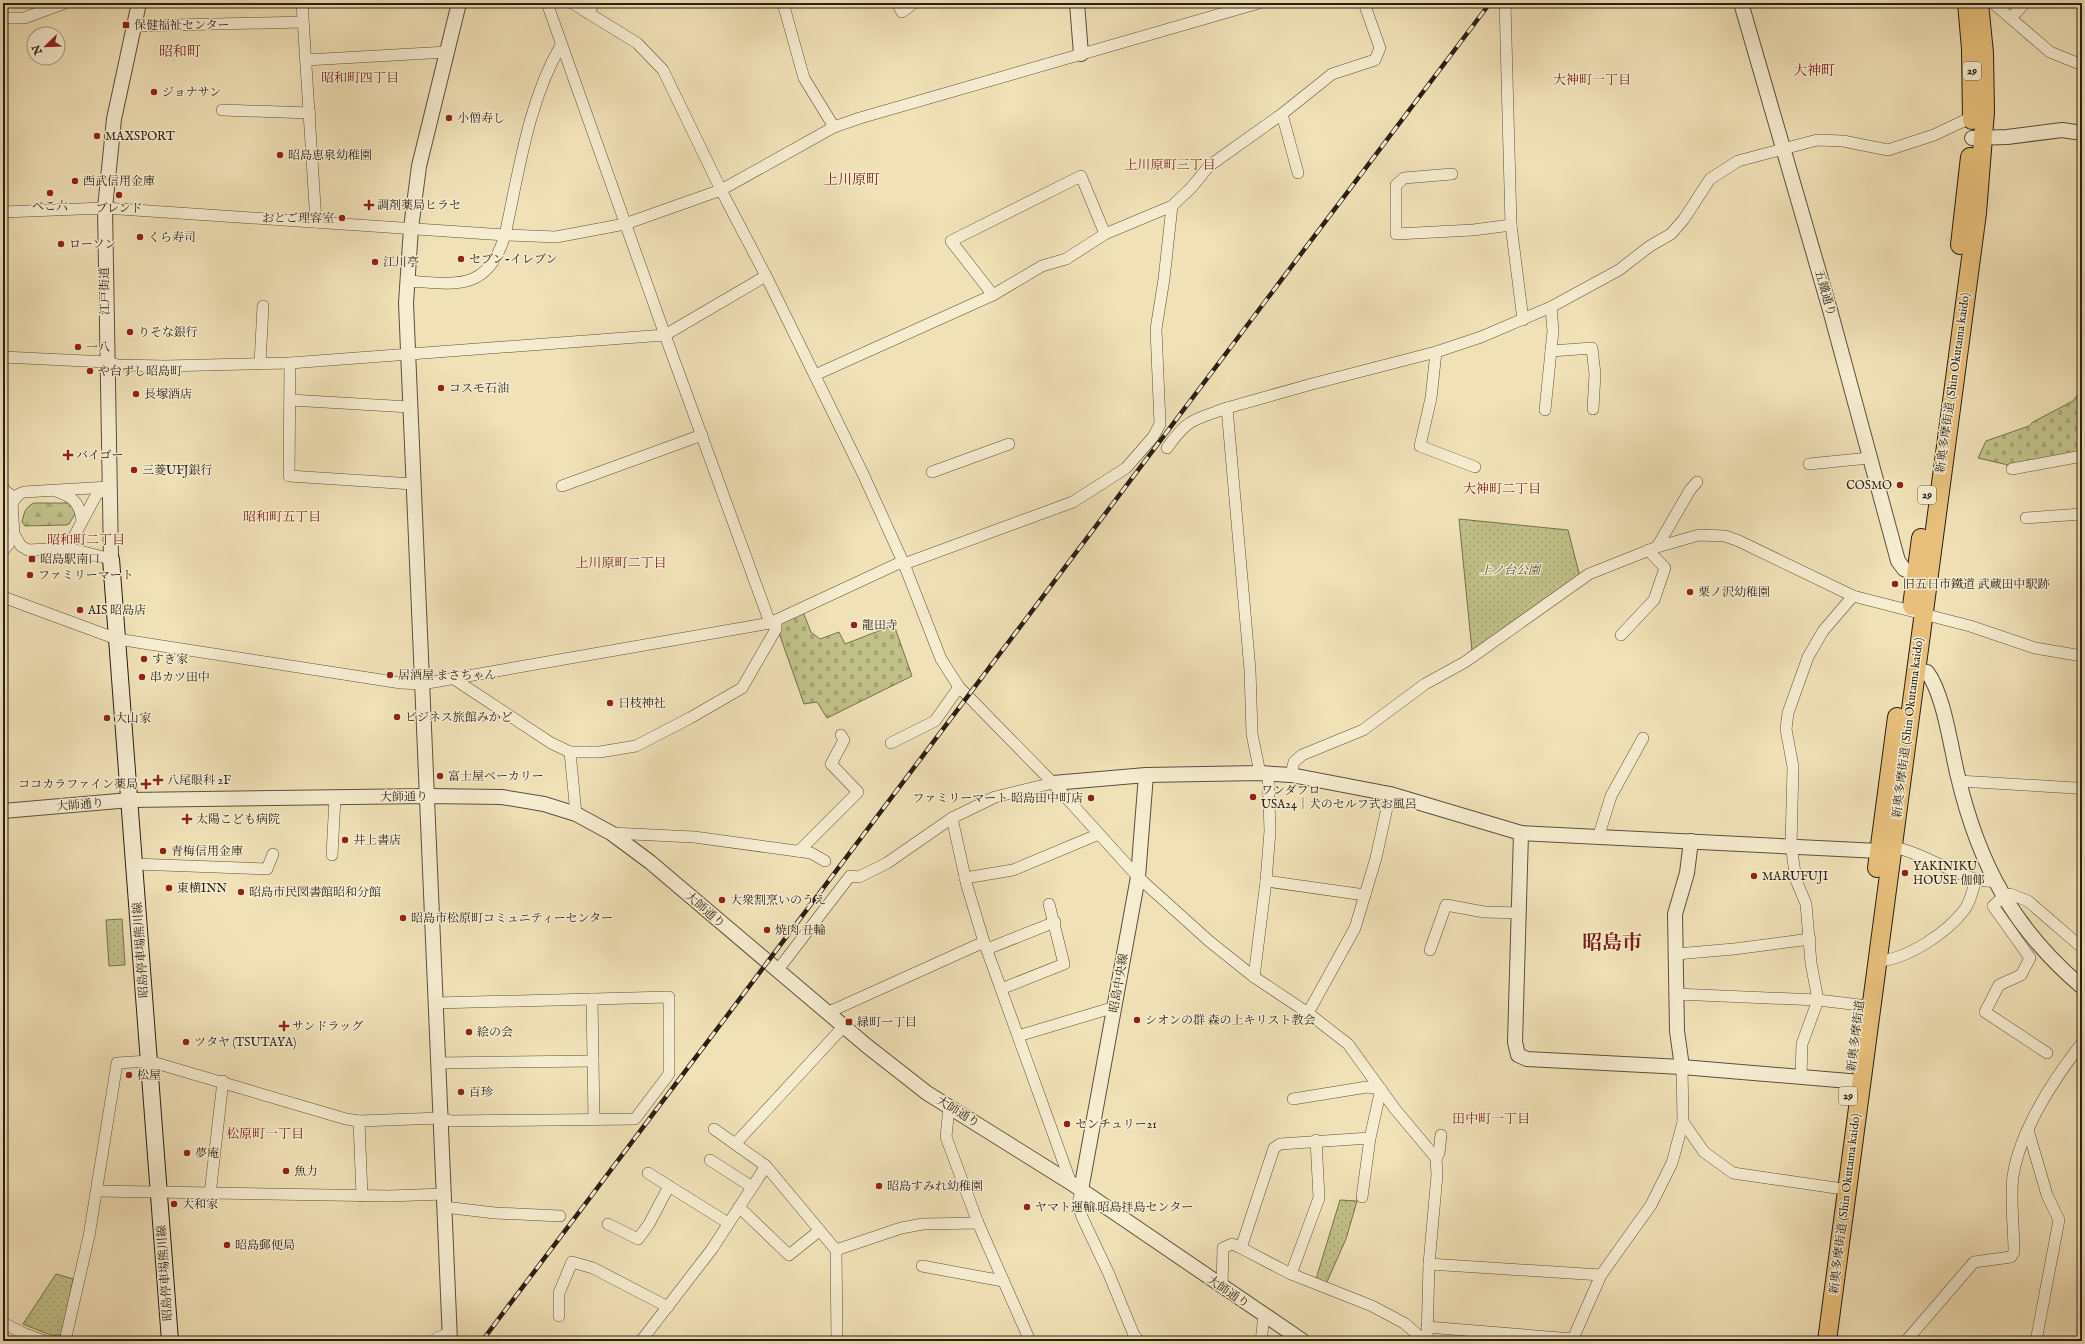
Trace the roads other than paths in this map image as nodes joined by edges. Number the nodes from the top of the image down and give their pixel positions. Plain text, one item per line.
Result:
1 (65, 3) edge
2 (139, 3) edge
3 (302, 3) edge
4 (459, 3) edge
5 (547, 3) edge
6 (572, 3) edge
7 (594, 3) edge
8 (783, 3) edge
9 (897, 3) edge
10 (914, 3) edge
11 (1077, 3) edge
12 (1259, 3) edge
13 (1364, 3) edge
14 (1505, 3) edge
15 (1741, 3) edge
16 (1967, 3) edge
17 (1979, 3) edge
18 (1993, 3) edge
19 (2025, 3) edge
20 (588, 13) junction
21 (3, 18) edge
22 (2011, 18) junction
23 (303, 22) junction
24 (133, 26) junction
25 (561, 45) junction
26 (447, 52) junction
27 (1081, 54) junction
28 (306, 60) junction
29 (2082, 65) edge
30 (222, 110) dead end
31 (310, 113) junction
32 (1282, 114) junction
33 (1972, 117) junction
34 (834, 127) junction
35 (2082, 133) edge
36 (1978, 138) junction
37 (1782, 148) junction
38 (1298, 173) dead end
39 (1452, 174) dead end
40 (720, 190) junction
41 (1172, 206) junction
42 (105, 208) junction
43 (3, 212) edge
44 (316, 222) junction
45 (625, 224) junction
46 (1511, 225) junction
47 (411, 228) junction
48 (1105, 234) junction
49 (505, 235) junction
50 (766, 276) junction
51 (407, 281) junction
52 (993, 296) junction
53 (262, 306) dead end
54 (1551, 307) junction
55 (1523, 320) junction
56 (665, 335) junction
57 (1551, 351) junction
58 (1436, 352) junction
59 (408, 355) junction
60 (3, 357) edge
61 (107, 362) junction
62 (260, 363) junction
63 (290, 363) junction
64 (815, 375) junction
65 (290, 400) junction
66 (410, 407) junction
67 (1227, 408) junction
68 (1593, 409) dead end
69 (1545, 410) dead end
70 (702, 435) junction
71 (1009, 444) dead end
72 (1167, 448) dead end
73 (2082, 456) edge
74 (1869, 458) junction
75 (1808, 464) dead end
76 (1475, 467) dead end
77 (936, 469) dead end
78 (2012, 469) dead end
79 (1697, 482) dead end
80 (413, 484) junction
81 (562, 486) dead end
82 (3, 487) edge
83 (109, 487) junction
84 (54, 490) junction
85 (15, 498) junction
86 (2082, 514) edge
87 (2026, 518) dead end
88 (82, 520) junction
89 (14, 534) junction
90 (68, 548) junction
91 (1652, 549) junction
92 (3, 551) edge
93 (111, 559) junction
94 (904, 564) junction
95 (1916, 574) junction
96 (1853, 596) junction
97 (3, 597) edge
98 (1917, 613) junction
99 (773, 621) junction
100 (1621, 635) dead end
101 (117, 639) junction
102 (2082, 656) edge
103 (1915, 669) junction
104 (454, 679) junction
105 (422, 684) junction
106 (959, 687) junction
107 (841, 735) dead end
108 (1643, 738) dead end
109 (891, 743) dead end
110 (570, 752) junction
111 (1264, 774) junction
112 (1146, 775) junction
113 (1291, 775) junction
114 (1959, 781) junction
115 (1053, 783) junction
116 (2082, 790) edge
117 (1390, 794) junction
118 (428, 796) junction
119 (335, 798) junction
120 (130, 800) junction
121 (3, 811) edge
122 (576, 814) junction
123 (952, 818) junction
124 (610, 833) junction
125 (1521, 833) junction
126 (1099, 834) junction
127 (1598, 838) junction
128 (1691, 841) junction
129 (1791, 845) junction
130 (1886, 849) junction
131 (799, 851) junction
132 (273, 854) dead end
133 (332, 855) dead end
134 (825, 861) dead end
135 (134, 864) junction
136 (1138, 877) junction
137 (965, 878) junction
138 (1976, 880) junction
139 (1266, 881) junction
140 (1994, 881) junction
141 (1365, 895) junction
142 (2003, 897) junction
143 (1049, 904) dead end
144 (1519, 913) junction
145 (1055, 922) junction
146 (1810, 939) junction
147 (2082, 944) edge
148 (985, 945) junction
149 (1430, 950) dead end
150 (1676, 954) junction
151 (1877, 961) junction
152 (777, 971) junction
153 (1254, 977) junction
154 (2082, 987) edge
155 (1001, 989) junction
156 (1676, 994) junction
157 (592, 999) junction
158 (1818, 1000) junction
159 (436, 1003) junction
160 (1860, 1005) junction
161 (1115, 1007) junction
162 (828, 1012) junction
163 (1308, 1013) junction
164 (844, 1026) junction
165 (1018, 1036) junction
166 (2082, 1043) edge
167 (2047, 1053) dead end
168 (149, 1060) junction
169 (593, 1061) junction
170 (438, 1063) junction
171 (1682, 1067) junction
172 (1801, 1076) junction
173 (223, 1081) junction
174 (1856, 1081) junction
175 (1380, 1089) junction
176 (1293, 1098) dead end
177 (949, 1107) junction
178 (441, 1118) junction
179 (594, 1119) junction
180 (359, 1121) junction
181 (1683, 1122) junction
182 (714, 1129) dead end
183 (2028, 1130) junction
184 (1441, 1135) dead end
185 (1370, 1138) junction
186 (1316, 1140) junction
187 (735, 1144) junction
188 (1436, 1158) junction
189 (710, 1160) dead end
190 (766, 1166) junction
191 (648, 1173) dead end
192 (669, 1186) junction
193 (1076, 1186) junction
194 (752, 1187) junction
195 (1836, 1188) junction
196 (97, 1191) junction
197 (159, 1193) junction
198 (210, 1194) junction
199 (362, 1196) junction
200 (1362, 1197) dead end
201 (444, 1200) junction
202 (739, 1207) junction
203 (560, 1216) dead end
204 (978, 1223) junction
205 (608, 1224) dead end
206 (728, 1224) junction
207 (819, 1231) junction
208 (1241, 1248) junction
209 (836, 1250) junction
210 (1429, 1264) junction
211 (922, 1266) dead end
212 (1291, 1274) junction
213 (1601, 1275) junction
214 (1003, 1281) junction
215 (1222, 1288) junction
216 (668, 1308) junction
217 (559, 1316) dead end
218 (1264, 1316) junction
219 (3, 1323) edge
220 (1427, 1327) junction
221 (450, 1337) edge
222 (1573, 1340) edge
223 (44, 1341) edge
224 (64, 1341) edge
225 (170, 1341) edge
226 (437, 1341) edge
227 (641, 1341) edge
228 (837, 1341) edge
229 (1030, 1341) edge
230 (1139, 1341) edge
231 (1261, 1341) edge
232 (1303, 1341) edge
233 (1426, 1341) edge
234 (1815, 1341) edge
235 (1827, 1341) edge
236 (1906, 1341) edge
237 (2036, 1341) edge

1 - 21 street
2 - 24 street, 江戸街道
3 - 23 street
4 - 26 street
5 - 25 street
6 - 20 street
7 - 20 street
8 - 34 street
9 - 10 street
11 - 27 street
12 - 27 street
13 - 32 street
14 - 46 street
15 - 37 street, 五鐵通り
16 - 33 main road, 29
17 - 36 main road, 29
18 - 22 street
19 - 22 street
20 - 40 street
22 - 29 street
23 - 24 street
23 - 28 street
24 - 42 street, 江戸街道
25 - 45 street
25 - 49 street
26 - 28 street
26 - 47 street
27 - 34 street
28 - 31 street
30 - 31 street
31 - 44 street
32 - 38 street
32 - 41 street
33 - 36 main road, 29
33 - 37 street
34 - 40 street
35 - 36 street
36 - 95 main road, 新奥多摩街道 (Shin Okutama kaido) / 29
36 - 98 main road, 新奥多摩街道 (Shin Okutama kaido) / 29
37 - 54 street
37 - 74 street, 五鐵通り
39 - 46 street
40 - 45 street
40 - 50 street
41 - 48 street
41 - 94 street
42 - 43 street
42 - 44 street
42 - 61 street, 江戸街道
44 - 47 street
45 - 49 street
45 - 56 street
46 - 55 street
47 - 49 street
47 - 51 street
48 - 52 street
48 - 52 street
49 - 51 street
50 - 56 street
50 - 64 street
51 - 59 street
52 - 64 street
53 - 62 street
54 - 55 street
54 - 57 street
55 - 58 street
56 - 59 street
56 - 70 street
57 - 68 street
57 - 69 street
58 - 67 street
58 - 76 street
59 - 63 street
59 - 66 street
60 - 61 street
61 - 62 street
61 - 83 street, 江戸街道
62 - 63 street
63 - 65 street
64 - 94 street
65 - 66 street
65 - 80 street
66 - 80 street
67 - 72 street
67 - 111 street
70 - 81 street
70 - 99 street
71 - 77 street
73 - 78 street
74 - 75 street
74 - 95 street, 五鐵通り
79 - 91 street
80 - 105 street
82 - 85 street
83 - 84 street
83 - 88 street
83 - 93 street, 江戸街道
84 - 85 street
84 - 88 street
85 - 89 street
86 - 87 street
88 - 90 street
89 - 90 street
89 - 92 street
90 - 93 street
91 - 96 street
91 - 100 street
91 - 113 street
93 - 101 main road, 昭島停車場熊川線
94 - 99 street
94 - 106 street
95 - 98 main road, 新奥多摩街道 (Shin Okutama kaido) / 29
96 - 98 street
96 - 129 street
97 - 101 street
98 - 102 street
98 - 103 main road, 新奥多摩街道 (Shin Okutama kaido) / 29
98 - 130 main road, 新奥多摩街道 (Shin Okutama kaido) / 29
99 - 104 street
99 - 110 street
101 - 105 street
101 - 120 main road, 昭島停車場熊川線
103 - 114 street
103 - 130 main road, 新奥多摩街道 (Shin Okutama kaido) / 29
104 - 105 street
104 - 110 street
105 - 118 street
106 - 109 street
106 - 115 street
107 - 131 street
108 - 127 street
110 - 122 street
111 - 112 street
111 - 113 street
111 - 139 street
112 - 115 street
112 - 136 street, 昭島中央線
113 - 117 street
114 - 116 street
114 - 140 street
115 - 123 street
115 - 126 street
117 - 125 street
117 - 141 street
118 - 119 street, 大師通り
118 - 122 street, 大師通り
118 - 159 street
119 - 120 street, 大師通り
119 - 133 street
120 - 121 street, 大師通り
120 - 135 main road, 昭島停車場熊川線
122 - 124 street, 大師通り
123 - 137 street
123 - 152 street
124 - 131 street
124 - 152 street, 大師通り
125 - 127 street
125 - 144 street
126 - 136 street
126 - 137 street
127 - 128 street
128 - 129 street
128 - 150 street
129 - 130 street
129 - 146 street
130 - 138 street
130 - 151 main road, 新奥多摩街道 (Shin Okutama kaido) / 29
130 - 160 main road, 新奥多摩街道 / 29
131 - 134 street
132 - 135 street
135 - 168 main road, 昭島停車場熊川線
136 - 153 street
136 - 161 street, 昭島中央線
137 - 148 street
138 - 140 street
138 - 151 street
139 - 141 street
139 - 153 street
140 - 142 street
141 - 163 street
142 - 147 street
142 - 154 street
142 - 167 street
143 - 145 street
144 - 149 street
144 - 171 street
145 - 148 street
145 - 155 street
146 - 150 street
146 - 158 street
148 - 155 street
148 - 162 street
150 - 156 street
151 - 174 main road, 新奥多摩街道 (Shin Okutama kaido) / 29
152 - 162 street, 大師通り
153 - 163 street
155 - 165 street
156 - 158 street
156 - 171 street
157 - 159 street
157 - 169 street
157 - 179 street
158 - 160 street
158 - 172 street
159 - 170 street
160 - 174 main road, 新奥多摩街道 / 29
161 - 165 street
161 - 193 street, 昭島中央線
162 - 164 street, 大師通り
163 - 175 street
164 - 177 street, 大師通り
164 - 187 street
165 - 193 street
166 - 183 street
168 - 173 street
168 - 196 street
168 - 197 main road, 昭島停車場熊川線
169 - 170 street
169 - 179 street
170 - 178 street
171 - 172 street
171 - 181 street
172 - 174 street
173 - 180 street
173 - 198 street
174 - 195 main road, 新奥多摩街道 / 29
174 - 235 main road, 新奥多摩街道 (Shin Okutama kaido) / 29
175 - 176 street
175 - 185 street
175 - 188 street
177 - 193 street, 大師通り
177 - 204 street
178 - 179 street
178 - 180 street
178 - 201 street
180 - 199 street
181 - 195 street
181 - 213 street
182 - 187 street
183 - 236 street
183 - 237 street
184 - 188 street
185 - 186 street
185 - 200 street
186 - 208 street
186 - 212 street
187 - 190 street
188 - 210 street
189 - 194 street
190 - 194 street
190 - 207 street
191 - 192 street
192 - 205 street
192 - 206 street
193 - 215 street, 大師通り
193 - 230 street
194 - 202 street
195 - 234 main road, 新奥多摩街道 / 29
196 - 197 street
196 - 224 street
197 - 198 street
197 - 225 main road, 昭島停車場熊川線
198 - 199 street
199 - 201 street
201 - 203 street
201 - 221 street
202 - 206 street
202 - 207 street
204 - 209 street
204 - 214 street
206 - 216 street
207 - 209 street
208 - 212 street
208 - 215 street
209 - 228 street
210 - 213 street
210 - 220 street
211 - 214 street
212 - 233 street
213 - 222 street
214 - 229 street
215 - 218 street, 大師通り
216 - 217 street
216 - 227 street
218 - 231 street
218 - 232 street, 大師通り
219 - 223 street
220 - 222 street
220 - 233 street
221 - 226 street

